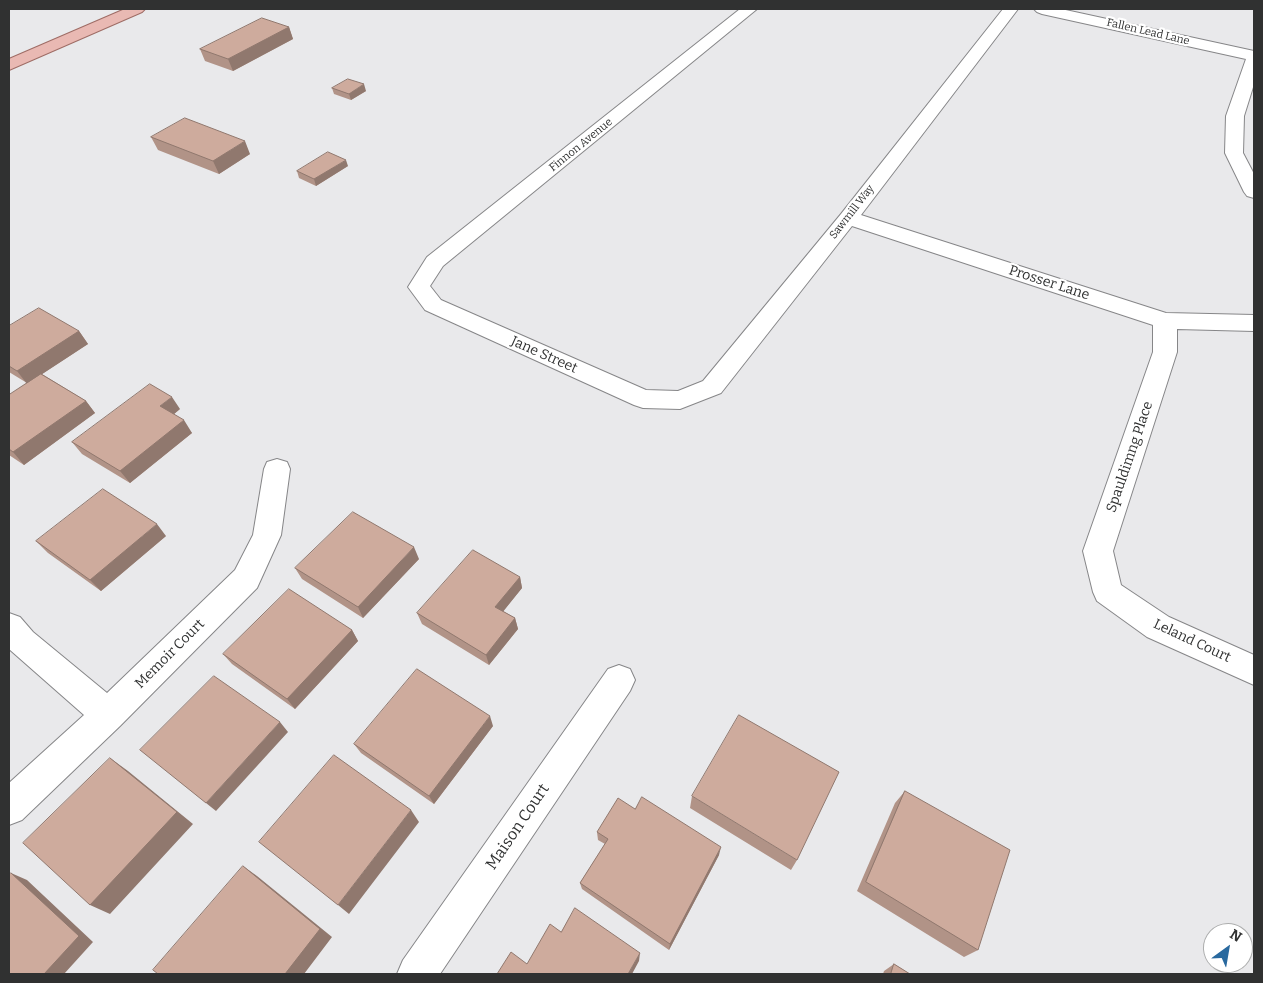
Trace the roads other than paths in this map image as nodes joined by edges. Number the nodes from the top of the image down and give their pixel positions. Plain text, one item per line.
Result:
1 (137, 9) edge
2 (749, 9) edge
3 (1011, 9) edge
4 (1042, 9) edge
5 (1254, 58) edge
6 (9, 65) edge
7 (1254, 192) edge
8 (848, 218) junction
9 (419, 287) joint
10 (1165, 321) junction
11 (1254, 323) edge
12 (680, 400) joint
13 (277, 469) dead end
14 (1108, 592) joint
15 (9, 627) edge
16 (1254, 670) edge
17 (619, 680) dead end
18 (108, 715) junction
19 (9, 807) edge
20 (417, 974) edge

1 - 6 main road
2 - 9 street, Finnon Avenue
3 - 8 street, Sawmill Way
4 - 5 street, Fallen Lead Lane
5 - 7 street
8 - 10 street, Prosser Lane
8 - 12 street, Sawmill Way
9 - 12 street, Jane Street
10 - 11 street, Prosser Lane
10 - 14 street, Spauldimng Place
13 - 18 street, Memoir Court
14 - 16 street, Leland Court
15 - 18 street
17 - 20 street, Maison Court
18 - 19 street, Memoir Court

